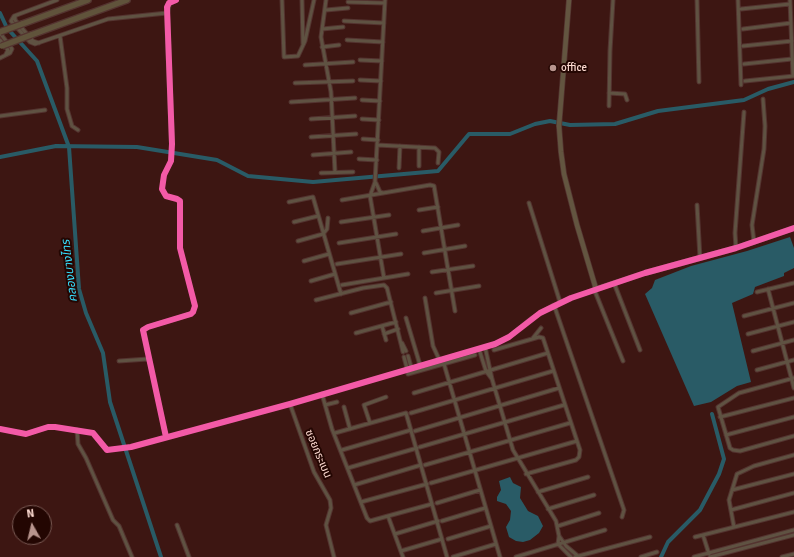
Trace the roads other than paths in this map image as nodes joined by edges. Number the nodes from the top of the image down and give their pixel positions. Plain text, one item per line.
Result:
1 (57, 0) edge
2 (88, 0) edge
3 (127, 0) edge
4 (176, 0) edge
5 (282, 0) edge
6 (302, 0) edge
7 (314, 0) edge
8 (326, 0) edge
9 (570, 0) edge
10 (613, 0) edge
11 (697, 0) edge
12 (738, 0) edge
13 (348, 2) dead end
14 (385, 2) edge
15 (790, 2) edge
16 (348, 8) dead end
17 (741, 9) dead end
18 (326, 10) junction
19 (167, 14) junction
20 (792, 15) edge
21 (344, 21) dead end
22 (384, 22) junction
23 (791, 23) junction
24 (343, 27) dead end
25 (322, 29) junction
26 (743, 29) dead end
27 (0, 32) edge
28 (793, 33) edge
29 (60, 36) junction
30 (348, 40) dead end
31 (792, 41) junction
32 (383, 42) junction
33 (1, 44) edge
34 (339, 45) dead end
35 (743, 46) dead end
36 (303, 47) junction
37 (322, 47) junction
38 (793, 52) edge
39 (5, 56) junction
40 (0, 58) edge
41 (792, 59) junction
42 (360, 60) dead end
43 (353, 62) dead end
44 (382, 62) junction
45 (305, 64) dead end
46 (327, 64) junction
47 (744, 64) dead end
48 (793, 76) edge
49 (360, 80) dead end
50 (353, 81) dead end
51 (381, 81) junction
52 (745, 81) dead end
53 (330, 82) junction
54 (699, 82) dead end
55 (295, 83) dead end
56 (741, 85) dead end
57 (609, 93) junction
58 (355, 98) dead end
59 (763, 99) dead end
60 (332, 100) junction
61 (362, 100) dead end
62 (627, 100) dead end
63 (380, 101) junction
64 (291, 102) dead end
65 (609, 106) dead end
66 (45, 110) dead end
67 (744, 112) dead end
68 (0, 116) edge
69 (355, 116) dead end
70 (333, 118) junction
71 (311, 119) dead end
72 (362, 120) dead end
73 (379, 120) junction
74 (78, 130) dead end
75 (356, 134) dead end
76 (334, 136) junction
77 (311, 137) dead end
78 (363, 139) dead end
79 (378, 140) junction
80 (172, 144) joint
81 (377, 145) junction
82 (400, 146) junction
83 (419, 147) junction
84 (350, 152) dead end
85 (335, 154) junction
86 (313, 155) dead end
87 (359, 159) dead end
88 (376, 160) junction
89 (438, 163) dead end
90 (418, 166) dead end
91 (399, 168) dead end
92 (335, 172) junction
93 (353, 172) dead end
94 (321, 173) dead end
95 (375, 182) junction
96 (384, 193) junction
97 (370, 196) junction
98 (342, 200) dead end
99 (289, 202) dead end
100 (529, 203) dead end
101 (697, 205) dead end
102 (438, 206) junction
103 (419, 210) dead end
104 (389, 215) dead end
105 (318, 216) junction
106 (373, 217) junction
107 (328, 218) dead end
108 (294, 222) dead end
109 (341, 222) dead end
110 (458, 225) dead end
111 (442, 228) junction
112 (794, 228) edge
113 (422, 231) dead end
114 (323, 234) junction
115 (396, 234) dead end
116 (376, 237) junction
117 (298, 241) dead end
118 (754, 242) junction
119 (339, 243) dead end
120 (464, 246) dead end
121 (736, 248) junction
122 (446, 249) junction
123 (424, 253) dead end
124 (329, 254) junction
125 (401, 254) dead end
126 (380, 258) junction
127 (700, 258) junction
128 (304, 261) dead end
129 (337, 264) dead end
130 (473, 266) dead end
131 (449, 270) junction
132 (432, 272) dead end
133 (335, 274) junction
134 (408, 274) dead end
135 (384, 278) junction
136 (311, 281) dead end
137 (794, 282) edge
138 (614, 283) junction
139 (342, 285) dead end
140 (479, 286) dead end
141 (595, 289) junction
142 (768, 289) junction
143 (452, 290) junction
144 (757, 292) dead end
145 (436, 293) dead end
146 (341, 294) junction
147 (425, 298) dead end
148 (316, 300) dead end
149 (391, 302) junction
150 (560, 302) junction
151 (794, 302) edge
152 (554, 305) junction
153 (773, 308) junction
154 (455, 311) dead end
155 (351, 313) dead end
156 (744, 316) dead end
157 (406, 318) dead end
158 (396, 322) junction
159 (794, 322) edge
160 (382, 326) junction
161 (778, 326) junction
162 (541, 328) dead end
163 (398, 329) junction
164 (356, 333) dead end
165 (384, 334) junction
166 (748, 334) dead end
167 (533, 338) junction
168 (386, 340) dead end
169 (794, 340) edge
170 (782, 344) junction
171 (485, 347) junction
172 (479, 349) junction
173 (494, 350) dead end
174 (640, 350) dead end
175 (405, 351) dead end
176 (753, 352) dead end
177 (548, 353) junction
178 (475, 355) dead end
179 (406, 357) dead end
180 (148, 358) junction
181 (439, 359) junction
182 (794, 360) edge
183 (119, 361) dead end
184 (623, 361) dead end
185 (787, 362) junction
186 (444, 364) junction
187 (420, 365) junction
188 (409, 368) junction
189 (491, 370) junction
190 (757, 370) dead end
191 (553, 371) junction
192 (486, 372) junction
193 (408, 374) dead end
194 (793, 379) edge
195 (492, 380) junction
196 (449, 382) junction
197 (494, 388) junction
198 (559, 388) junction
199 (794, 388) edge
200 (414, 393) dead end
201 (322, 394) junction
202 (386, 397) dead end
203 (794, 398) edge
204 (454, 400) junction
205 (337, 402) dead end
206 (290, 404) junction
207 (325, 405) junction
208 (564, 405) junction
209 (500, 406) junction
210 (344, 407) dead end
211 (411, 413) dead end
212 (720, 417) junction
213 (794, 417) edge
214 (460, 418) junction
215 (505, 422) junction
216 (370, 423) junction
217 (570, 423) junction
218 (0, 429) edge
219 (350, 429) junction
220 (77, 430) junction
221 (413, 431) junction
222 (335, 433) junction
223 (464, 434) junction
224 (726, 435) junction
225 (794, 436) edge
226 (166, 438) junction
227 (510, 440) junction
228 (577, 441) junction
229 (418, 448) junction
230 (342, 450) junction
231 (469, 452) junction
232 (794, 455) edge
233 (517, 458) junction
234 (423, 465) junction
235 (348, 468) junction
236 (475, 471) junction
237 (526, 474) junction
238 (794, 474) edge
239 (588, 477) dead end
240 (431, 483) dead end
241 (427, 484) junction
242 (354, 485) junction
243 (480, 490) junction
244 (732, 490) junction
245 (538, 492) junction
246 (794, 493) edge
247 (594, 495) dead end
248 (361, 502) junction
249 (437, 503) dead end
250 (432, 504) junction
251 (485, 508) junction
252 (548, 509) junction
253 (732, 510) junction
254 (794, 512) edge
255 (599, 513) dead end
256 (388, 516) junction
257 (622, 517) dead end
258 (442, 521) dead end
259 (438, 522) junction
260 (177, 525) dead end
261 (490, 526) junction
262 (558, 526) junction
263 (734, 527) junction
264 (605, 530) dead end
265 (794, 530) edge
266 (395, 534) junction
267 (703, 535) junction
268 (794, 535) edge
269 (559, 536) junction
270 (650, 536) dead end
271 (695, 537) dead end
272 (767, 537) junction
273 (442, 539) junction
274 (448, 539) dead end
275 (768, 542) junction
276 (564, 543) junction
277 (496, 544) junction
278 (558, 544) junction
279 (401, 551) junction
280 (657, 552) dead end
281 (794, 554) edge
282 (709, 556) edge
283 (132, 557) edge
284 (189, 557) edge
285 (334, 557) edge
286 (403, 557) edge
287 (447, 557) edge
288 (453, 557) edge
289 (500, 557) edge
290 (516, 557) edge
291 (571, 557) edge
292 (577, 557) edge
293 (641, 557) edge
294 (694, 557) edge
295 (782, 557) edge

1 - 29 street
2 - 27 highway, bridge
3 - 33 highway, bridge
4 - 19 street
5 - 36 street
6 - 36 street
7 - 36 street
8 - 18 street
9 - 141 street
10 - 57 street
11 - 54 street
12 - 56 street
13 - 14 street
14 - 22 street
15 - 17 street
15 - 20 street
16 - 18 street
18 - 25 street
19 - 29 street
19 - 80 street
20 - 23 street
21 - 22 street
22 - 32 street
23 - 26 street
23 - 28 street
24 - 25 street
25 - 37 street
27 - 39 street
28 - 31 street
29 - 74 street
30 - 32 street
31 - 35 street
31 - 38 street
32 - 44 street
33 - 39 street
34 - 37 street
37 - 46 street
38 - 41 street
39 - 40 street
41 - 47 street
41 - 48 street
42 - 44 street
43 - 46 street
44 - 51 street
45 - 46 street
46 - 53 street
48 - 52 street
49 - 51 street
50 - 53 street
51 - 63 street
53 - 55 street
53 - 60 street
57 - 62 street
57 - 65 street
58 - 60 street
59 - 118 street
60 - 64 street
60 - 70 street
61 - 63 street
63 - 73 street
66 - 68 street
67 - 121 street
69 - 70 street
70 - 71 street
70 - 76 street
72 - 73 street
73 - 79 street
75 - 76 street
76 - 77 street
76 - 85 street
78 - 79 street
79 - 81 street
80 - 180 street
81 - 82 street
81 - 88 street
82 - 83 street
82 - 91 street
83 - 89 street
83 - 90 street
84 - 85 street
85 - 86 street
85 - 92 street
87 - 88 street
88 - 95 street
92 - 93 street
92 - 94 street
95 - 96 street
95 - 97 street
96 - 97 street
96 - 102 street
97 - 98 street
97 - 106 street
99 - 105 street
100 - 150 street
101 - 127 street
102 - 103 street
102 - 111 street
104 - 106 street
105 - 108 street
105 - 114 street
106 - 109 street
106 - 116 street
107 - 114 street
110 - 111 street
111 - 113 street
111 - 122 street
112 - 118 street
114 - 117 street
114 - 124 street
115 - 116 street
116 - 119 street
116 - 126 street
118 - 121 street
120 - 122 street
121 - 127 street
122 - 123 street
122 - 131 street
124 - 128 street
124 - 133 street
125 - 126 street
126 - 129 street
126 - 135 street
127 - 138 street
130 - 131 street
131 - 132 street
131 - 143 street
133 - 136 street
133 - 146 street
134 - 135 street
135 - 139 street
137 - 142 street
138 - 141 street
138 - 174 street
140 - 143 street
141 - 150 street
141 - 184 street
142 - 144 street
142 - 153 street
143 - 145 street
143 - 154 street
146 - 148 street
146 - 149 street
147 - 181 street
149 - 155 street
149 - 158 street
150 - 152 street
151 - 153 street
152 - 171 street
152 - 257 street
153 - 156 street
153 - 161 street
157 - 187 street
158 - 160 street
158 - 163 street
159 - 161 street
160 - 164 street
160 - 165 street
161 - 166 street
161 - 170 street
162 - 167 street
163 - 165 street
163 - 175 street
165 - 168 street
167 - 173 street
167 - 177 street
169 - 170 street
170 - 176 street
170 - 185 street
171 - 172 street
171 - 189 street
172 - 181 street
172 - 192 street
177 - 189 street
177 - 191 street
178 - 186 street
179 - 188 street
180 - 183 street
180 - 226 street
181 - 187 street
182 - 185 street
185 - 190 street
185 - 194 street
186 - 193 street
186 - 196 street
187 - 188 street
188 - 201 street
189 - 192 street
189 - 195 street
191 - 197 street
191 - 198 street
192 - 195 street
192 - 196 street
194 - 199 street
194 - 212 street
195 - 197 street
196 - 200 street
196 - 204 street
197 - 204 street
197 - 209 street
198 - 208 street
198 - 209 street
201 - 206 street
201 - 207 street
202 - 216 street
203 - 212 street
204 - 211 street
204 - 214 street
205 - 207 street
206 - 226 street
206 - 285 street, ซอยกระเบน
207 - 222 street
208 - 215 street
208 - 217 street
209 - 214 street
209 - 215 street
210 - 219 street
212 - 224 street
213 - 224 street
214 - 221 street
214 - 223 street
215 - 223 street
215 - 227 street
216 - 219 street
216 - 221 street
217 - 227 street
217 - 228 street
218 - 220 street
219 - 222 street
220 - 226 street
220 - 283 street
221 - 229 street
221 - 230 street
222 - 230 street
223 - 229 street
223 - 231 street
224 - 225 street
227 - 231 street
227 - 233 street
228 - 233 street
228 - 237 street
229 - 234 street
229 - 235 street
230 - 235 street
231 - 234 street
231 - 236 street
232 - 244 street
233 - 236 street
233 - 237 street
234 - 241 street
234 - 242 street
235 - 242 street
236 - 240 street
236 - 243 street
237 - 245 street
238 - 244 street
239 - 245 street
241 - 248 street
241 - 250 street
242 - 248 street
243 - 249 street
243 - 251 street
244 - 253 street
245 - 252 street
246 - 253 street
247 - 252 street
248 - 256 street
250 - 256 street
250 - 259 street
251 - 258 street
251 - 261 street
252 - 262 street
253 - 263 street
254 - 263 street
255 - 262 street
256 - 266 street
259 - 266 street
259 - 273 street
260 - 284 street
261 - 274 street
261 - 277 street
262 - 269 street
263 - 267 street
264 - 276 street
265 - 272 street
266 - 279 street
267 - 271 street
267 - 282 street
268 - 275 street
269 - 276 street
269 - 278 street
270 - 292 street
272 - 275 street
272 - 282 street
273 - 279 street
273 - 287 street
275 - 282 street
276 - 278 street
276 - 292 street
277 - 288 street
277 - 289 street
278 - 290 street
278 - 291 street
279 - 286 street
280 - 293 street
281 - 295 street
282 - 294 street

